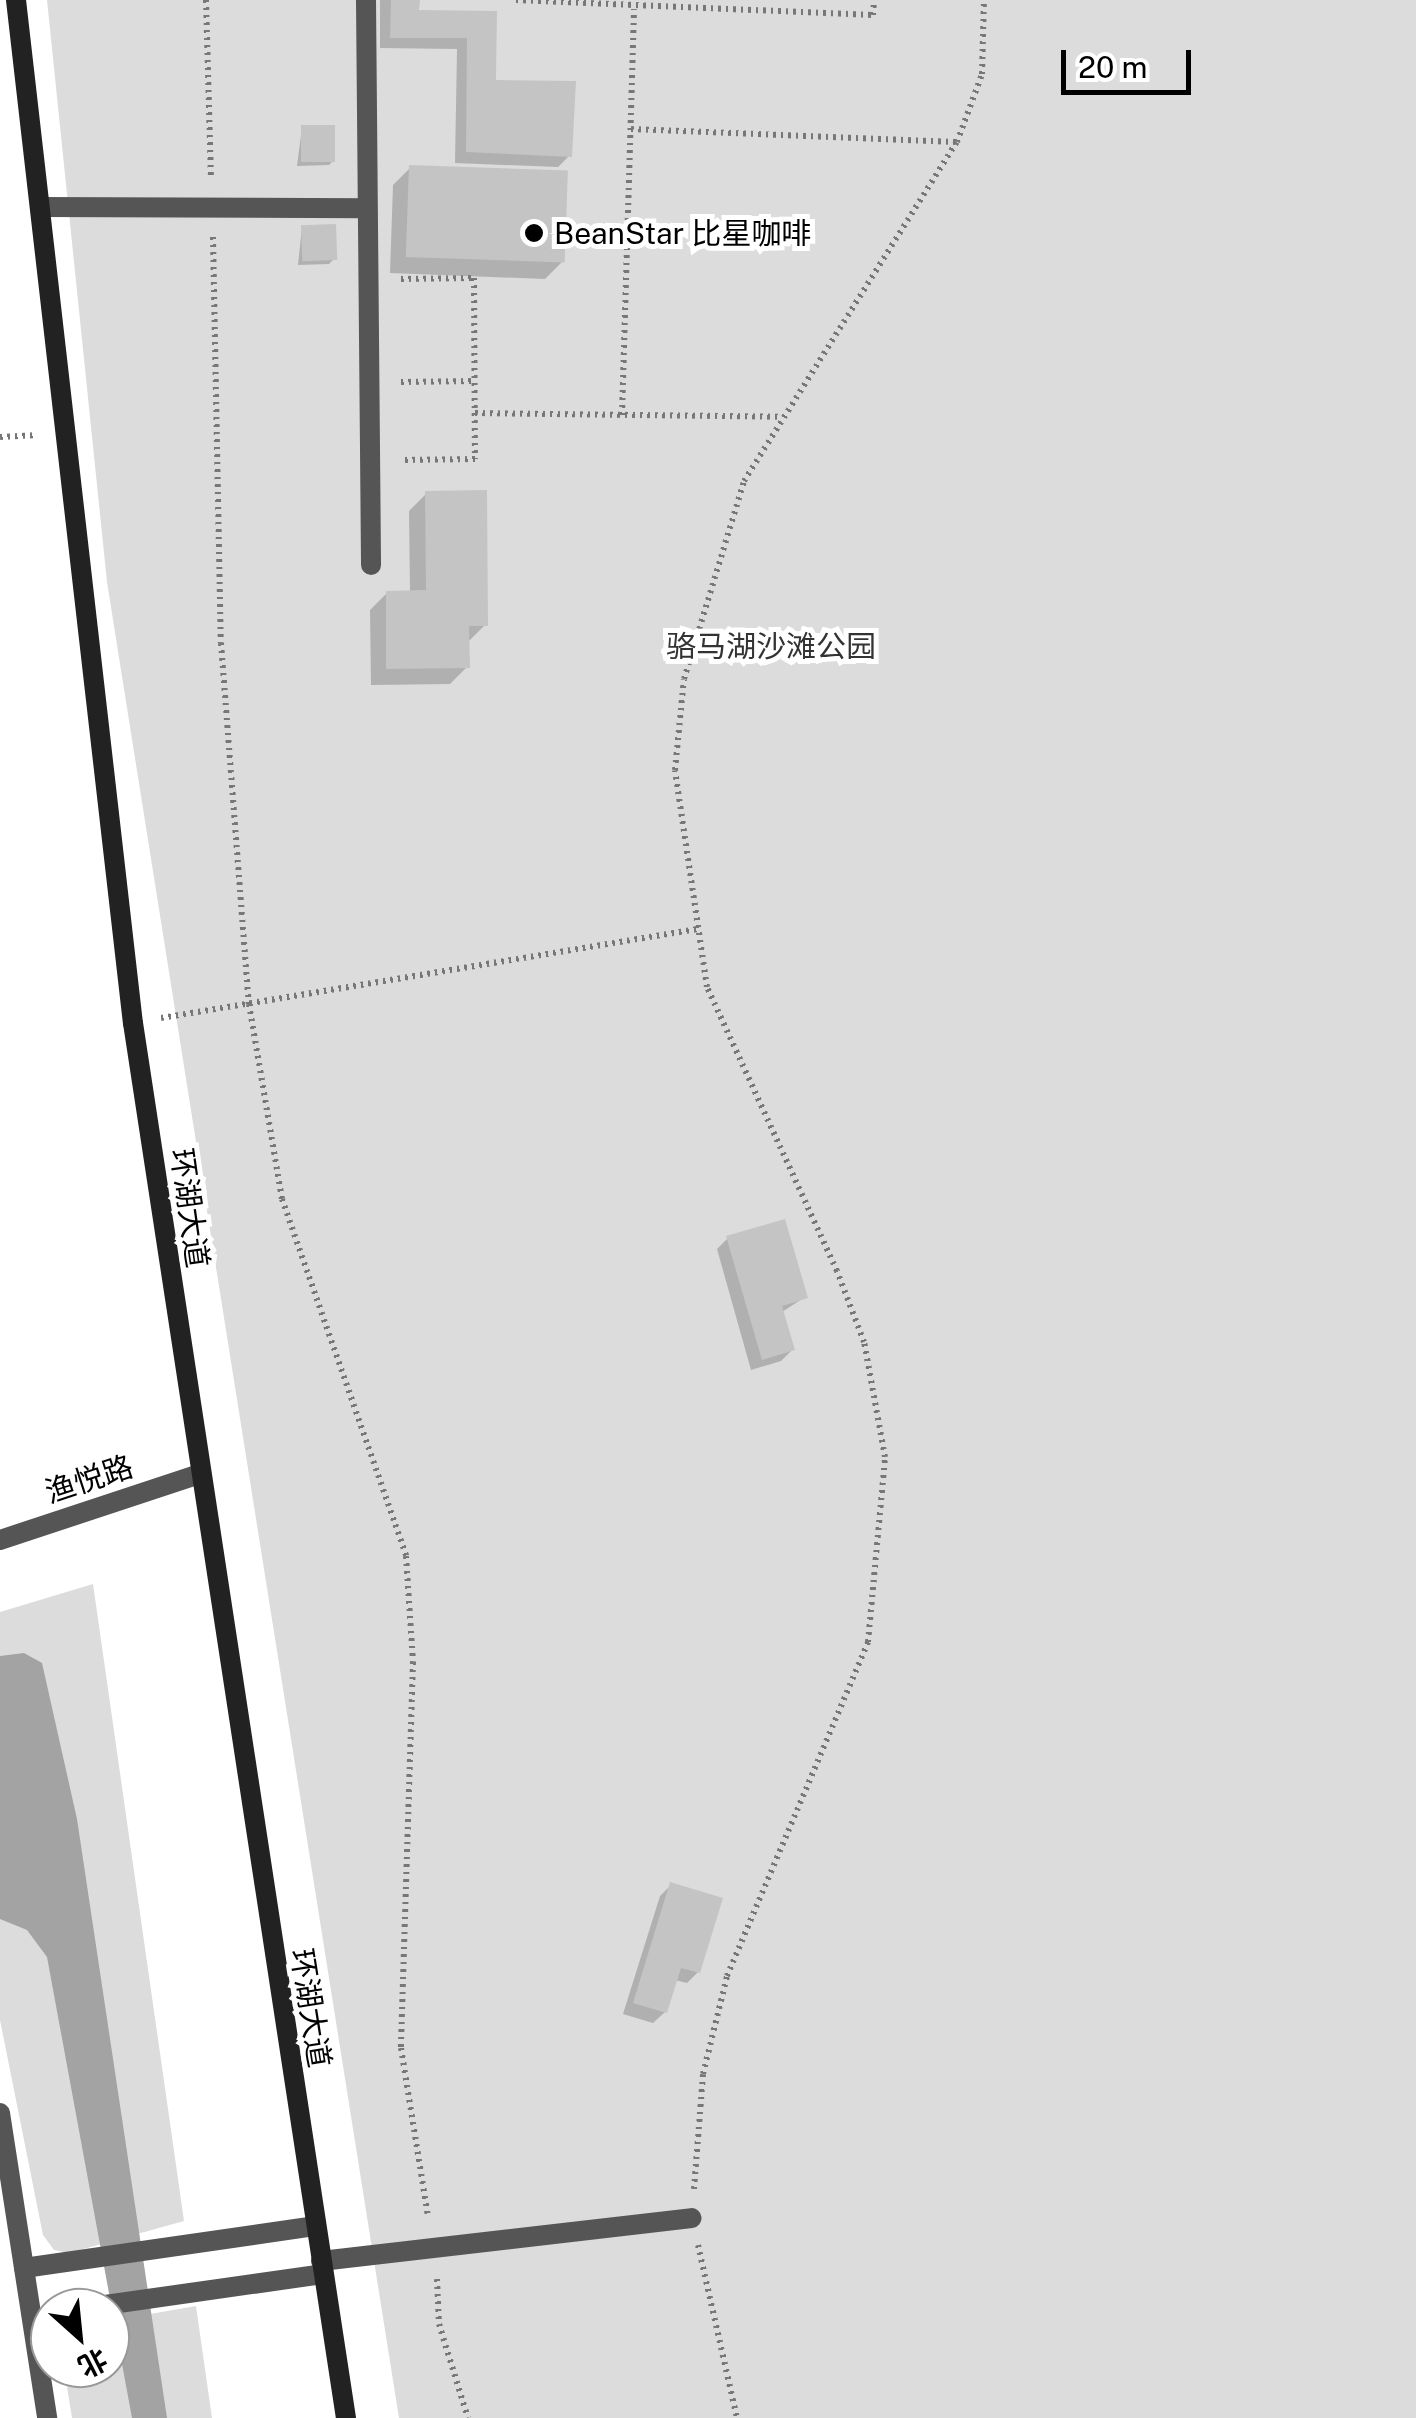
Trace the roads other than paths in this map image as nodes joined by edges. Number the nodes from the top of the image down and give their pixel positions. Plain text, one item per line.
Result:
1 (16, 0) edge
2 (366, 0) edge
3 (40, 206) junction
4 (368, 208) junction
5 (370, 565) dead end
6 (197, 1475) junction
7 (0, 1540) edge
8 (0, 2113) edge
9 (692, 2218) road end
10 (316, 2226) junction
11 (24, 2268) junction
12 (322, 2268) junction
13 (31, 2288) edge
14 (130, 2300) edge
15 (45, 2388) edge
16 (47, 2418) edge
17 (346, 2418) edge

1 - 3 main road, 环湖大道
2 - 4 street
3 - 4 street
3 - 6 main road, 环湖大道
4 - 5 street
6 - 7 street, 渔悦路
6 - 10 main road, 环湖大道
8 - 11 street
9 - 12 street
10 - 11 street
10 - 12 main road, 环湖大道
11 - 13 street
12 - 14 street
12 - 17 main road, 环湖大道
15 - 16 street

